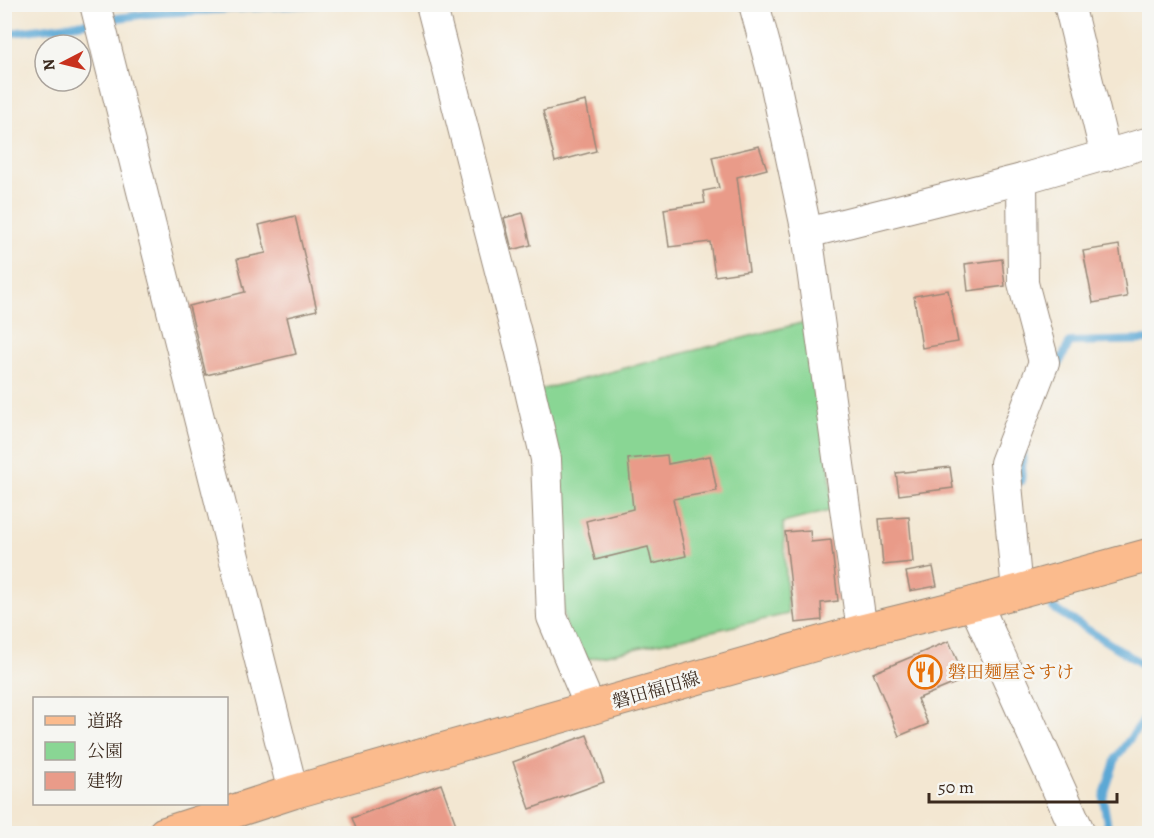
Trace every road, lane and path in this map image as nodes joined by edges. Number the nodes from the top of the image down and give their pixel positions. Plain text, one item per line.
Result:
1 (431, 4) edge
2 (754, 4) edge
3 (1069, 4) edge
4 (98, 15) edge
5 (1149, 142) edge
6 (1106, 156) junction
7 (1022, 179) junction
8 (807, 233) junction
9 (1149, 555) edge
10 (1017, 591) junction
11 (975, 603) junction
12 (862, 631) junction
13 (591, 709) junction
14 (293, 792) junction
15 (164, 834) edge
16 (1079, 834) edge

1 - 13 street
2 - 8 street
3 - 6 street
4 - 14 street
5 - 6 street
6 - 7 street
7 - 8 street
7 - 10 street
8 - 12 street
9 - 10 main road, 磐田福田線
10 - 11 main road, 磐田福田線
11 - 12 main road, 磐田福田線
11 - 16 street
12 - 13 main road, 磐田福田線
13 - 14 main road, 磐田福田線
14 - 15 main road, 磐田福田線

